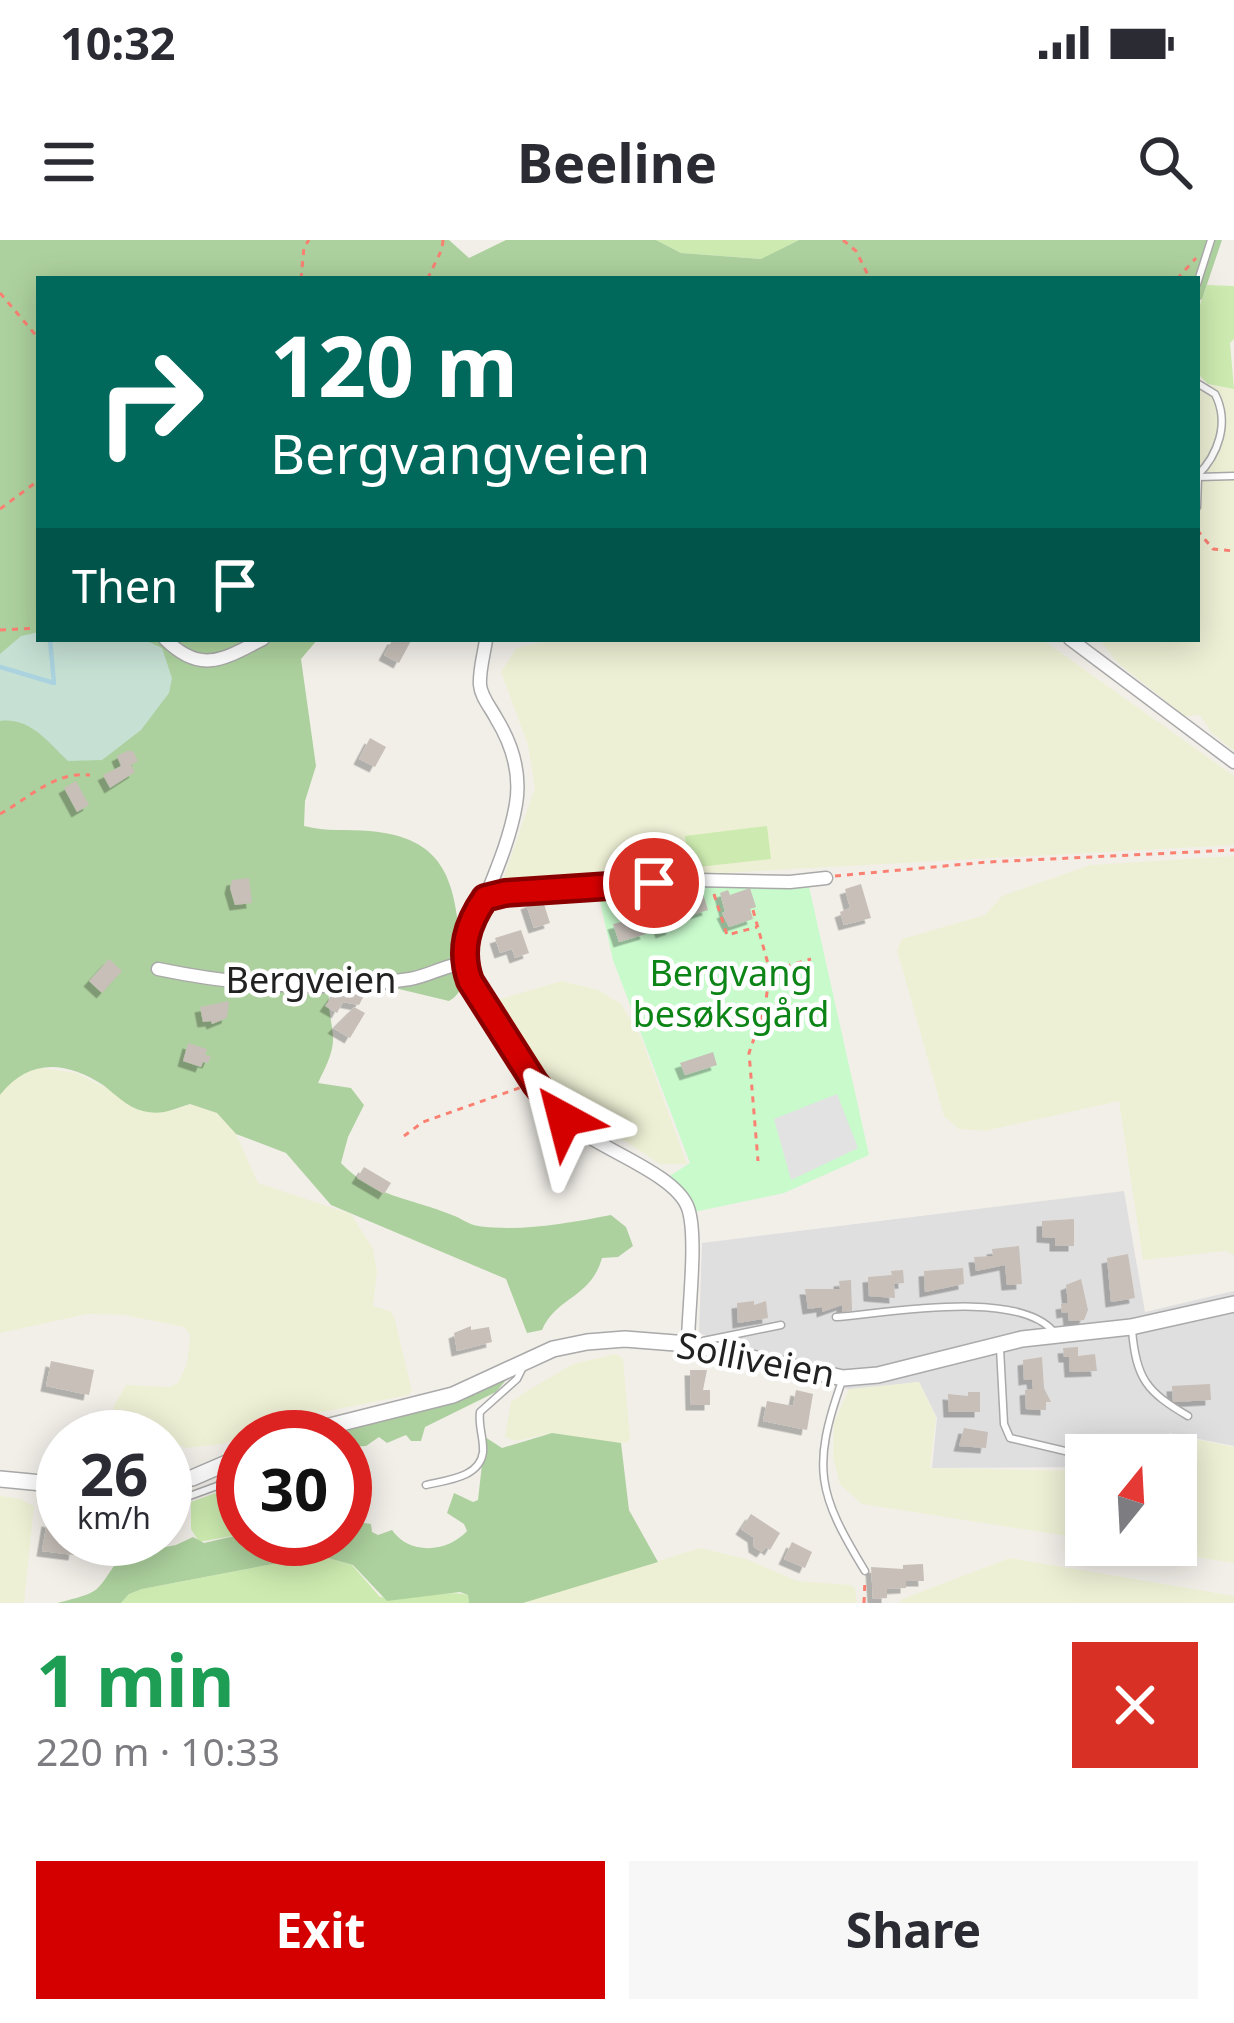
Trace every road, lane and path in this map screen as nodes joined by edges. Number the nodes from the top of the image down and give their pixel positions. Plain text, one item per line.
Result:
1 (309, 240) edge
2 (443, 240) edge
3 (843, 240) edge
4 (1210, 240) edge
5 (1208, 251) junction
6 (302, 276) edge
7 (429, 276) edge
8 (870, 276) edge
9 (1180, 276) edge
10 (1200, 276) edge
11 (0, 293) edge
12 (36, 335) edge
13 (1200, 385) edge
14 (1200, 473) edge
15 (1200, 476) edge
16 (1234, 476) edge
17 (36, 482) edge
18 (0, 509) edge
19 (1200, 533) edge
20 (1234, 551) edge
21 (36, 628) edge
22 (0, 630) edge
23 (168, 642) edge
24 (257, 642) edge
25 (486, 642) edge
26 (1076, 642) edge
27 (1234, 762) edge
28 (90, 775) dead end
29 (0, 814) edge
30 (1234, 850) edge
31 (826, 878) joint
32 (711, 880) junction
33 (485, 898) junction
34 (753, 910) dead end
35 (758, 927) junction
36 (811, 959) dead end
37 (463, 963) junction
38 (158, 969) dead end
39 (770, 971) junction
40 (535, 1083) junction
41 (404, 1136) dead end
42 (758, 1161) dead end
43 (1234, 1304) edge
44 (836, 1317) dead end
45 (781, 1324) dead end
46 (1131, 1327) junction
47 (1054, 1334) junction
48 (688, 1344) junction
49 (1000, 1344) junction
50 (524, 1364) junction
51 (843, 1378) junction
52 (372, 1415) edge
53 (1188, 1416) dead end
54 (1065, 1451) edge
55 (0, 1479) edge
56 (36, 1482) edge
57 (426, 1485) dead end
58 (865, 1571) joint
59 (863, 1603) edge

1 - 6 path
2 - 7 path
3 - 8 path
4 - 5 lane
5 - 9 path
5 - 10 lane
11 - 12 path
13 - 14 lane
15 - 16 lane
17 - 18 path
19 - 20 path
21 - 22 path
23 - 24 street
25 - 33 street
26 - 27 street
28 - 29 path
30 - 31 path
31 - 32 street
32 - 33 street
32 - 35 path
33 - 37 street
34 - 35 path
35 - 39 path
36 - 39 path
37 - 38 street, Bergveien
37 - 40 street
39 - 42 path
40 - 41 path
40 - 48 street
43 - 46 street, Solliveien
44 - 47 lane
45 - 48 lane
46 - 47 street, Solliveien
46 - 53 lane
47 - 49 street, Solliveien
48 - 50 street, Solliveien
48 - 51 street, Solliveien
49 - 51 street, Solliveien
49 - 54 lane
50 - 52 street, Solliveien
50 - 57 lane
51 - 58 lane
55 - 56 street
58 - 59 path

